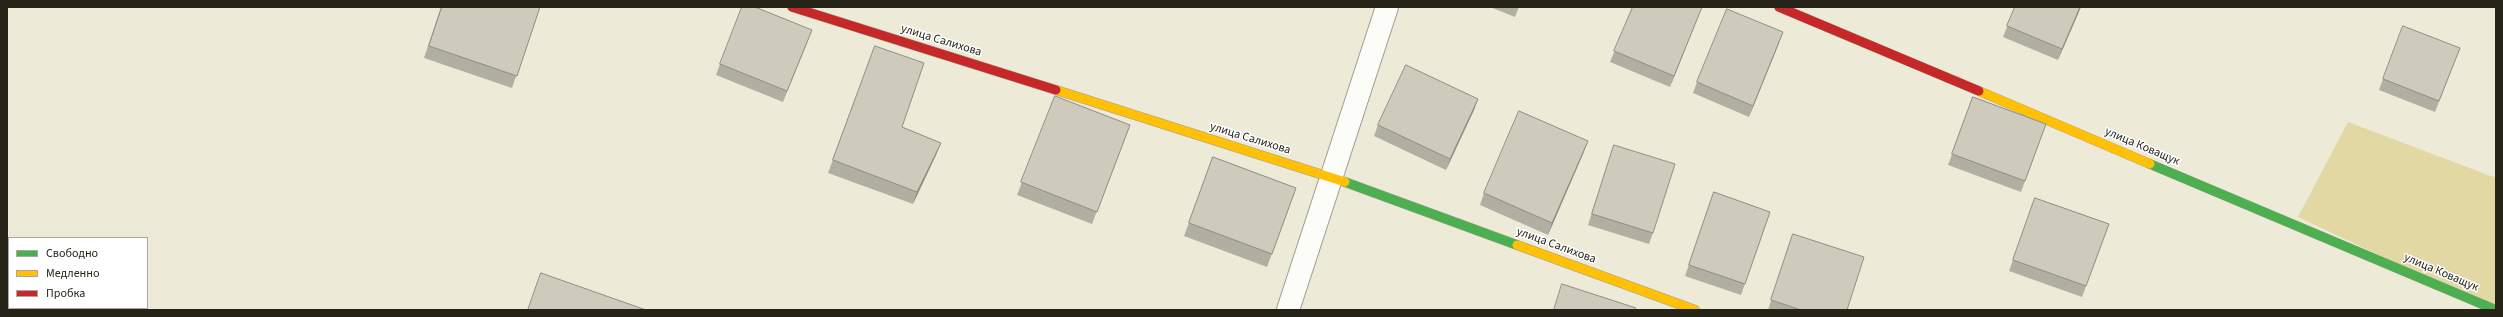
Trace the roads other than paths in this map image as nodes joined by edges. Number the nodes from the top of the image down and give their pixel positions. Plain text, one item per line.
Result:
1 (792, 7) edge
2 (1387, 7) edge
3 (1779, 7) edge
4 (1330, 176) junction
5 (1288, 310) edge
6 (1696, 310) edge
7 (2496, 310) edge

1 - 4 main road, улица Салихова
2 - 4 street
3 - 7 main road, улица Коващук
4 - 5 street
4 - 6 main road, улица Салихова

